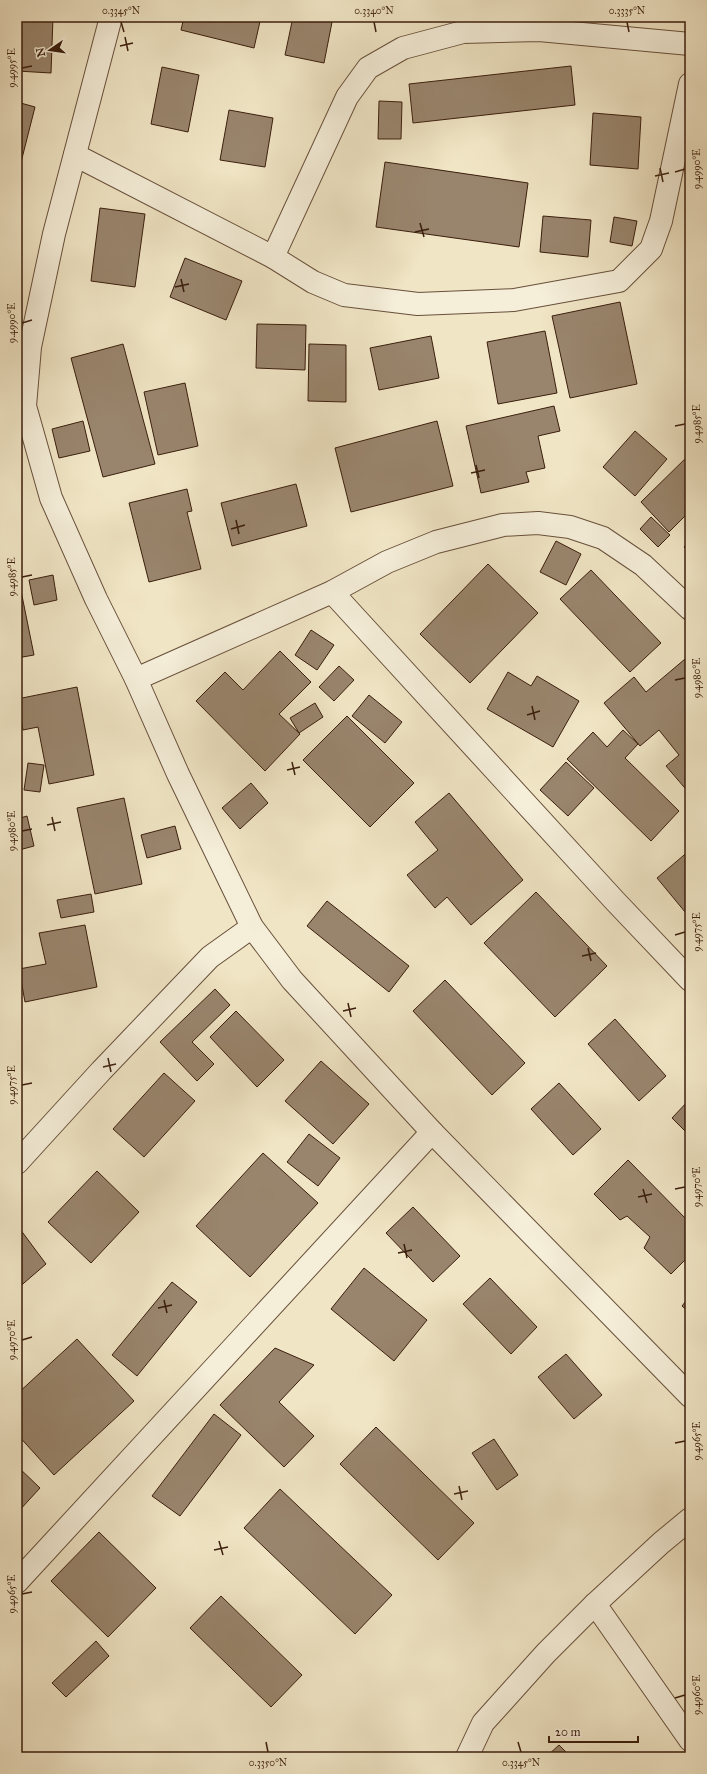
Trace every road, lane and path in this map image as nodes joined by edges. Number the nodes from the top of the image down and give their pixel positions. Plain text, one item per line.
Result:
1 (111, 17) edge
2 (690, 44) edge
3 (690, 84) edge
4 (75, 155) junction
5 (273, 257) junction
6 (21, 406) edge
7 (332, 592) junction
8 (690, 610) edge
9 (136, 679) junction
10 (252, 927) junction
11 (690, 980) edge
12 (432, 1132) junction
13 (17, 1163) edge
14 (690, 1396) edge
15 (690, 1519) edge
16 (17, 1582) edge
17 (595, 1604) junction
18 (690, 1740) edge
19 (467, 1757) edge

1 - 4 street
2 - 5 street
3 - 5 street
4 - 5 street
4 - 6 street
6 - 9 street
7 - 8 street
7 - 9 street
7 - 11 street
9 - 10 street
10 - 12 street
10 - 13 street
12 - 14 street
12 - 16 street
15 - 17 street
17 - 18 street
17 - 19 street

